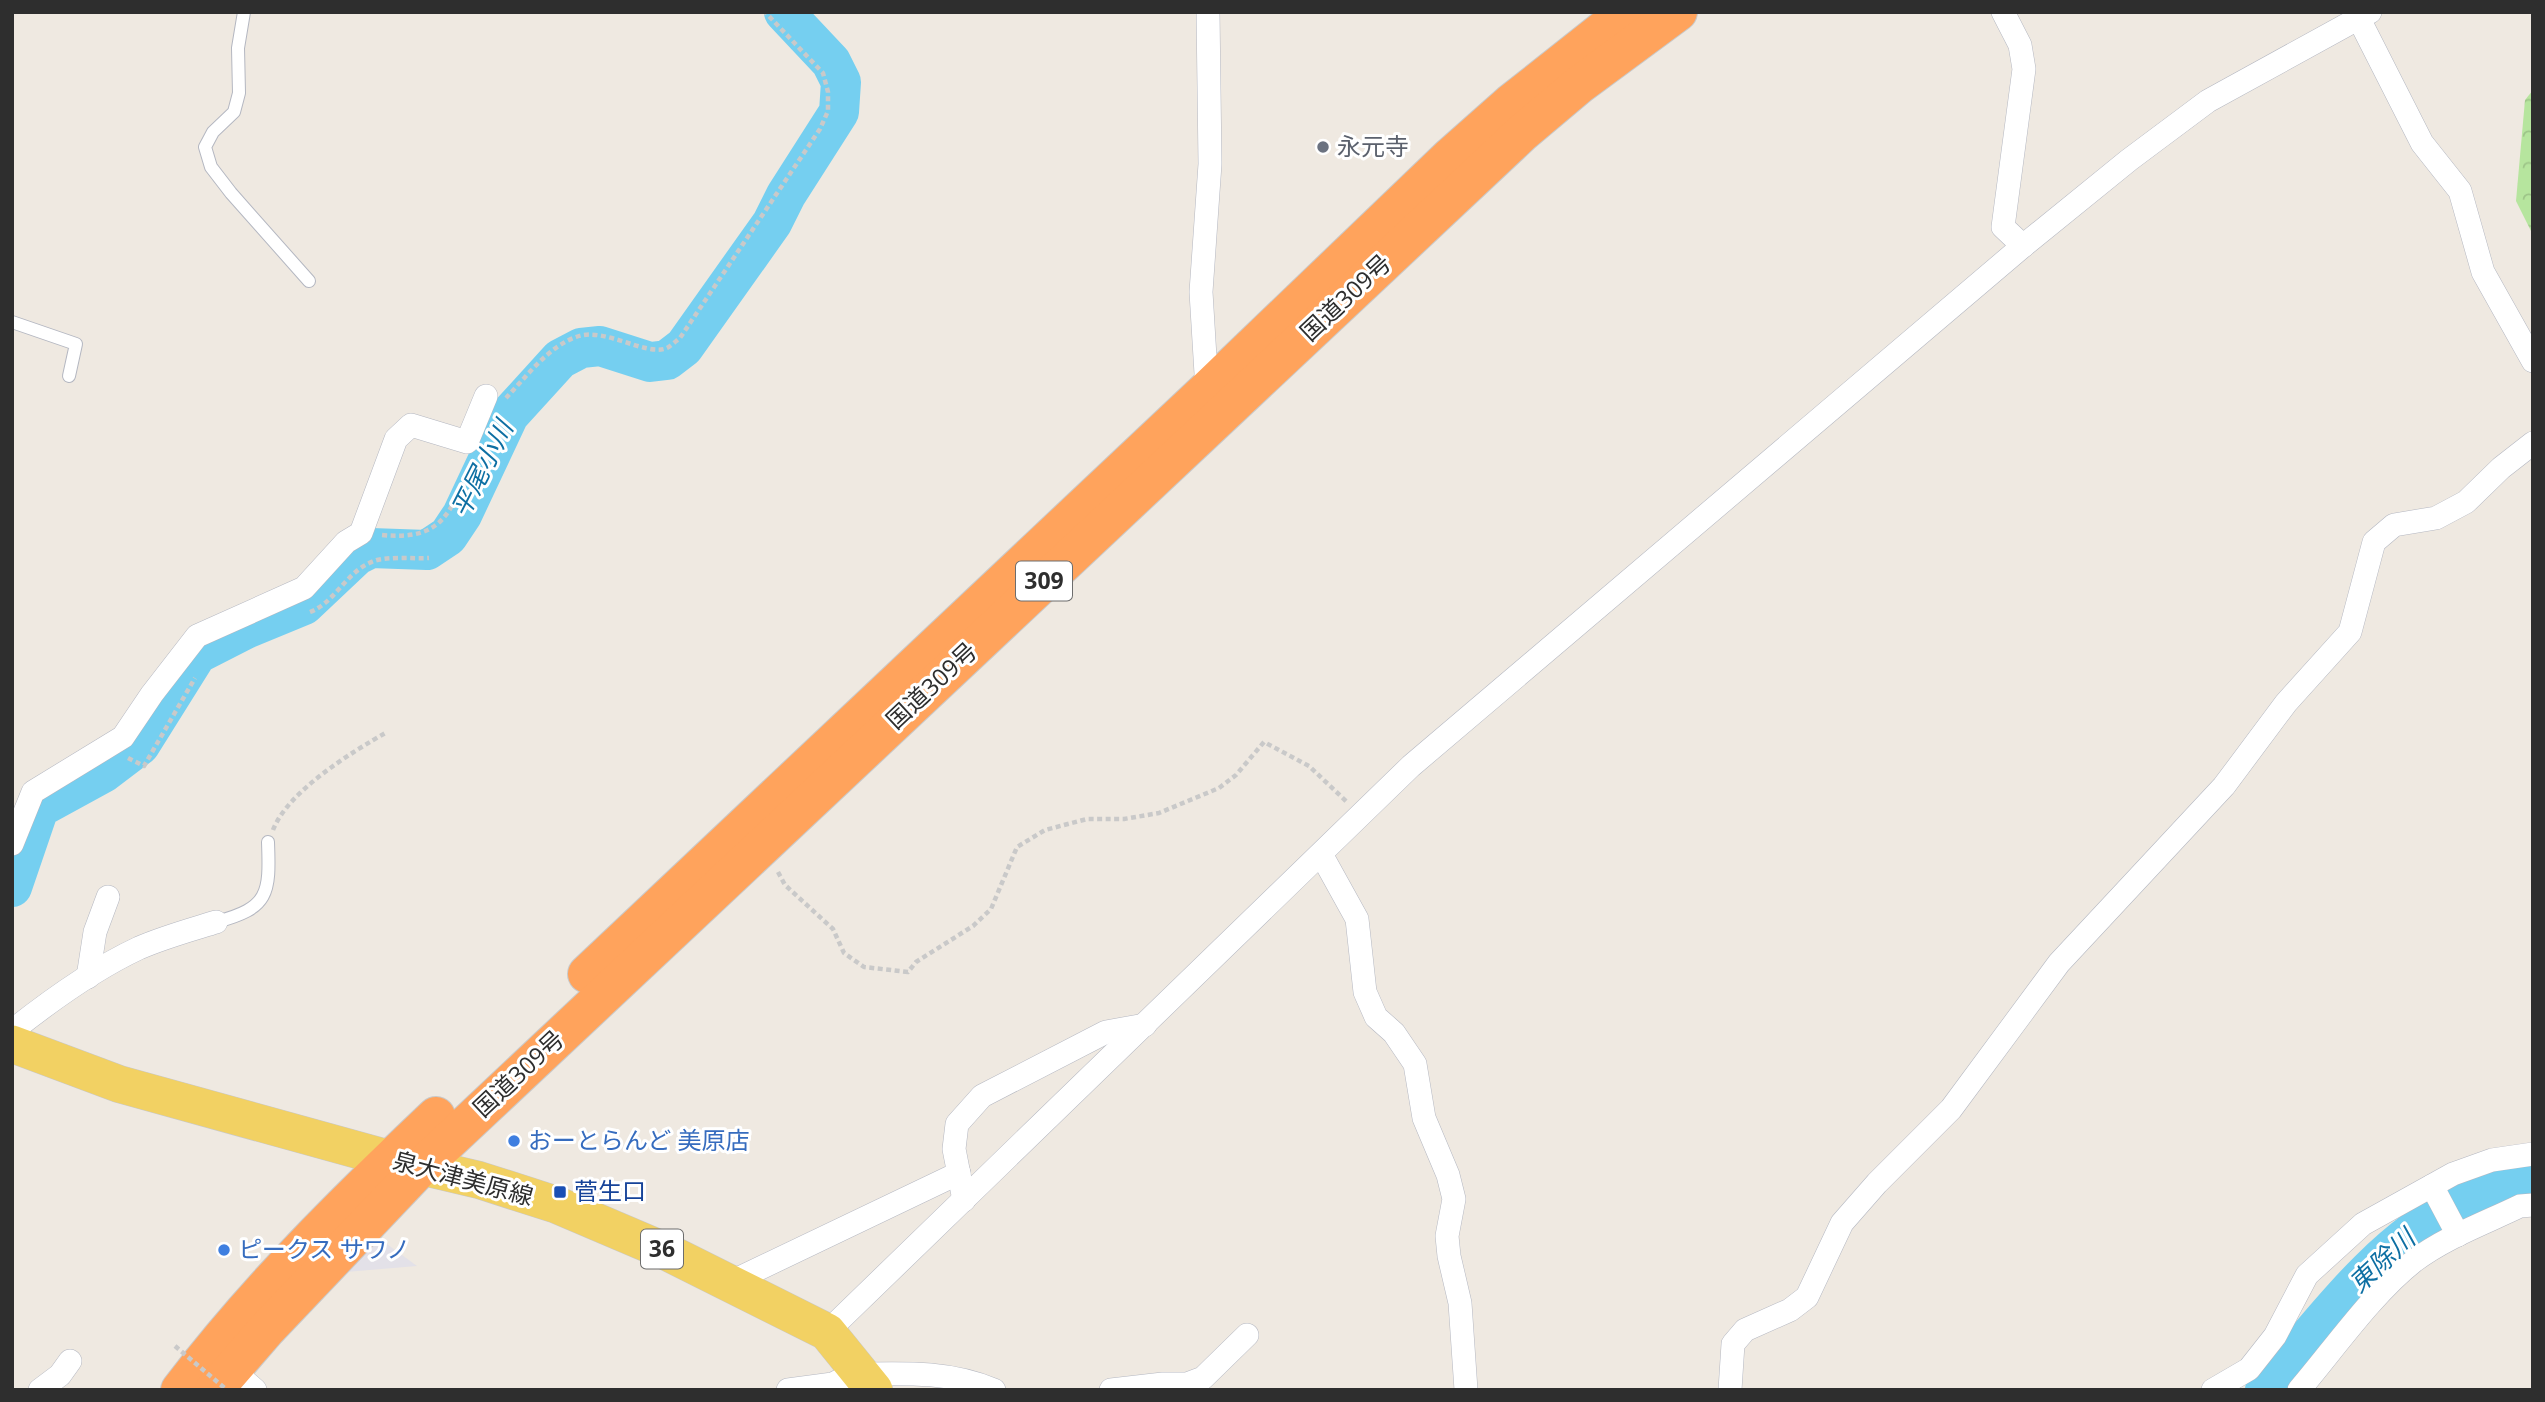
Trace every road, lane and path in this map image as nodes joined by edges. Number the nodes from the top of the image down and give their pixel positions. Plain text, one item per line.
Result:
1 (244, 12) edge
2 (765, 12) edge
3 (1208, 12) edge
4 (1626, 12) edge
5 (1678, 12) edge
6 (2003, 12) edge
7 (2362, 14) edge
8 (2023, 246) junction
9 (309, 281) dead end
10 (12, 322) edge
11 (2533, 361) edge
12 (69, 376) dead end
13 (1216, 400) junction
14 (493, 401) joint
15 (2533, 443) edge
16 (477, 453) dead end
17 (362, 533) junction
18 (429, 558) dead end
19 (305, 614) dead end
20 (196, 677) dead end
21 (387, 732) dead end
22 (107, 747) junction
23 (1360, 815) junction
24 (769, 840) junction
25 (268, 842) joint
26 (12, 844) edge
27 (1321, 854) junction
28 (108, 898) dead end
29 (216, 922) joint
30 (88, 977) junction
31 (1145, 1025) junction
32 (12, 1031) edge
33 (12, 1044) edge
34 (2533, 1154) edge
35 (406, 1162) junction
36 (959, 1173) junction
37 (2432, 1186) junction
38 (964, 1200) junction
39 (2533, 1205) edge
40 (2458, 1235) junction
41 (729, 1283) junction
42 (827, 1332) junction
43 (1247, 1335) dead end
44 (175, 1346) dead end
45 (70, 1361) dead end
46 (868, 1380) edge
47 (231, 1384) edge
48 (40, 1390) edge
49 (180, 1390) edge
50 (788, 1390) edge
51 (993, 1390) edge
52 (1111, 1390) edge
53 (1466, 1390) edge
54 (1731, 1390) edge
55 (2213, 1390) edge
56 (2299, 1390) edge

1 - 9 lane
2 - 14 path
3 - 13 street
4 - 13 highway, 国道309号 / 309
5 - 13 highway, 国道309号 / 309
6 - 8 street
7 - 8 street
7 - 11 street
8 - 23 street
10 - 12 lane
13 - 24 highway, 国道309号 / 309
13 - 35 highway, 国道309号 / 309
14 - 17 street
15 - 54 street
16 - 17 path
17 - 22 street
18 - 19 path
20 - 22 path
21 - 25 path
22 - 26 street
23 - 24 path
23 - 27 street
24 - 35 highway, 国道309号 / 309
25 - 29 lane
27 - 31 street
27 - 53 street
28 - 30 street
29 - 30 street
30 - 32 street
31 - 36 street
31 - 38 street
33 - 35 main road, 泉大津美原線 / 36
34 - 37 street
35 - 41 main road, 泉大津美原線 / 36
35 - 47 highway, 国道309号 / 309
35 - 49 highway, 国道309号 / 309
36 - 38 street
36 - 41 street
37 - 40 street
37 - 55 street
38 - 42 street
39 - 40 street
40 - 56 street
41 - 42 main road, 泉大津美原線 / 36
42 - 46 main road, 泉大津美原線 / 36
43 - 52 street
44 - 47 path, bridge
45 - 48 street
46 - 50 street
46 - 51 street

